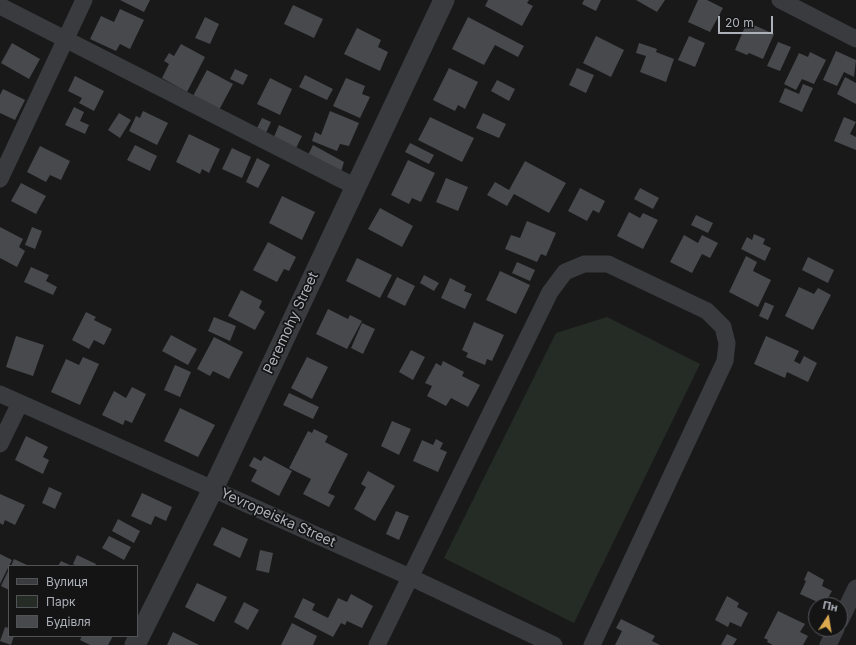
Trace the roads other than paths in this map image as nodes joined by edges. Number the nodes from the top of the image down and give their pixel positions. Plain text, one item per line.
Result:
1 (84, 0) edge
2 (444, 0) edge
3 (780, 0) edge
4 (0, 6) edge
5 (66, 39) junction
6 (856, 39) edge
7 (0, 179) edge
8 (356, 187) junction
9 (0, 394) edge
10 (20, 403) junction
11 (0, 444) edge
12 (213, 489) junction
13 (410, 577) junction
14 (856, 588) edge
15 (848, 604) edge
16 (135, 645) edge
17 (377, 645) edge
18 (554, 645) edge
19 (592, 645) edge

1 - 5 street
2 - 8 street, Peremohy Street
3 - 6 street
4 - 5 street
5 - 7 street
5 - 8 street
8 - 12 street, Peremohy Street
9 - 10 street, Yevropeiska Street
10 - 11 street
10 - 12 street, Yevropeiska Street
12 - 13 street, Yevropeiska Street
12 - 16 street, Peremohy Street
13 - 17 street
13 - 18 street, Yevropeiska Street
13 - 19 street
14 - 15 street

